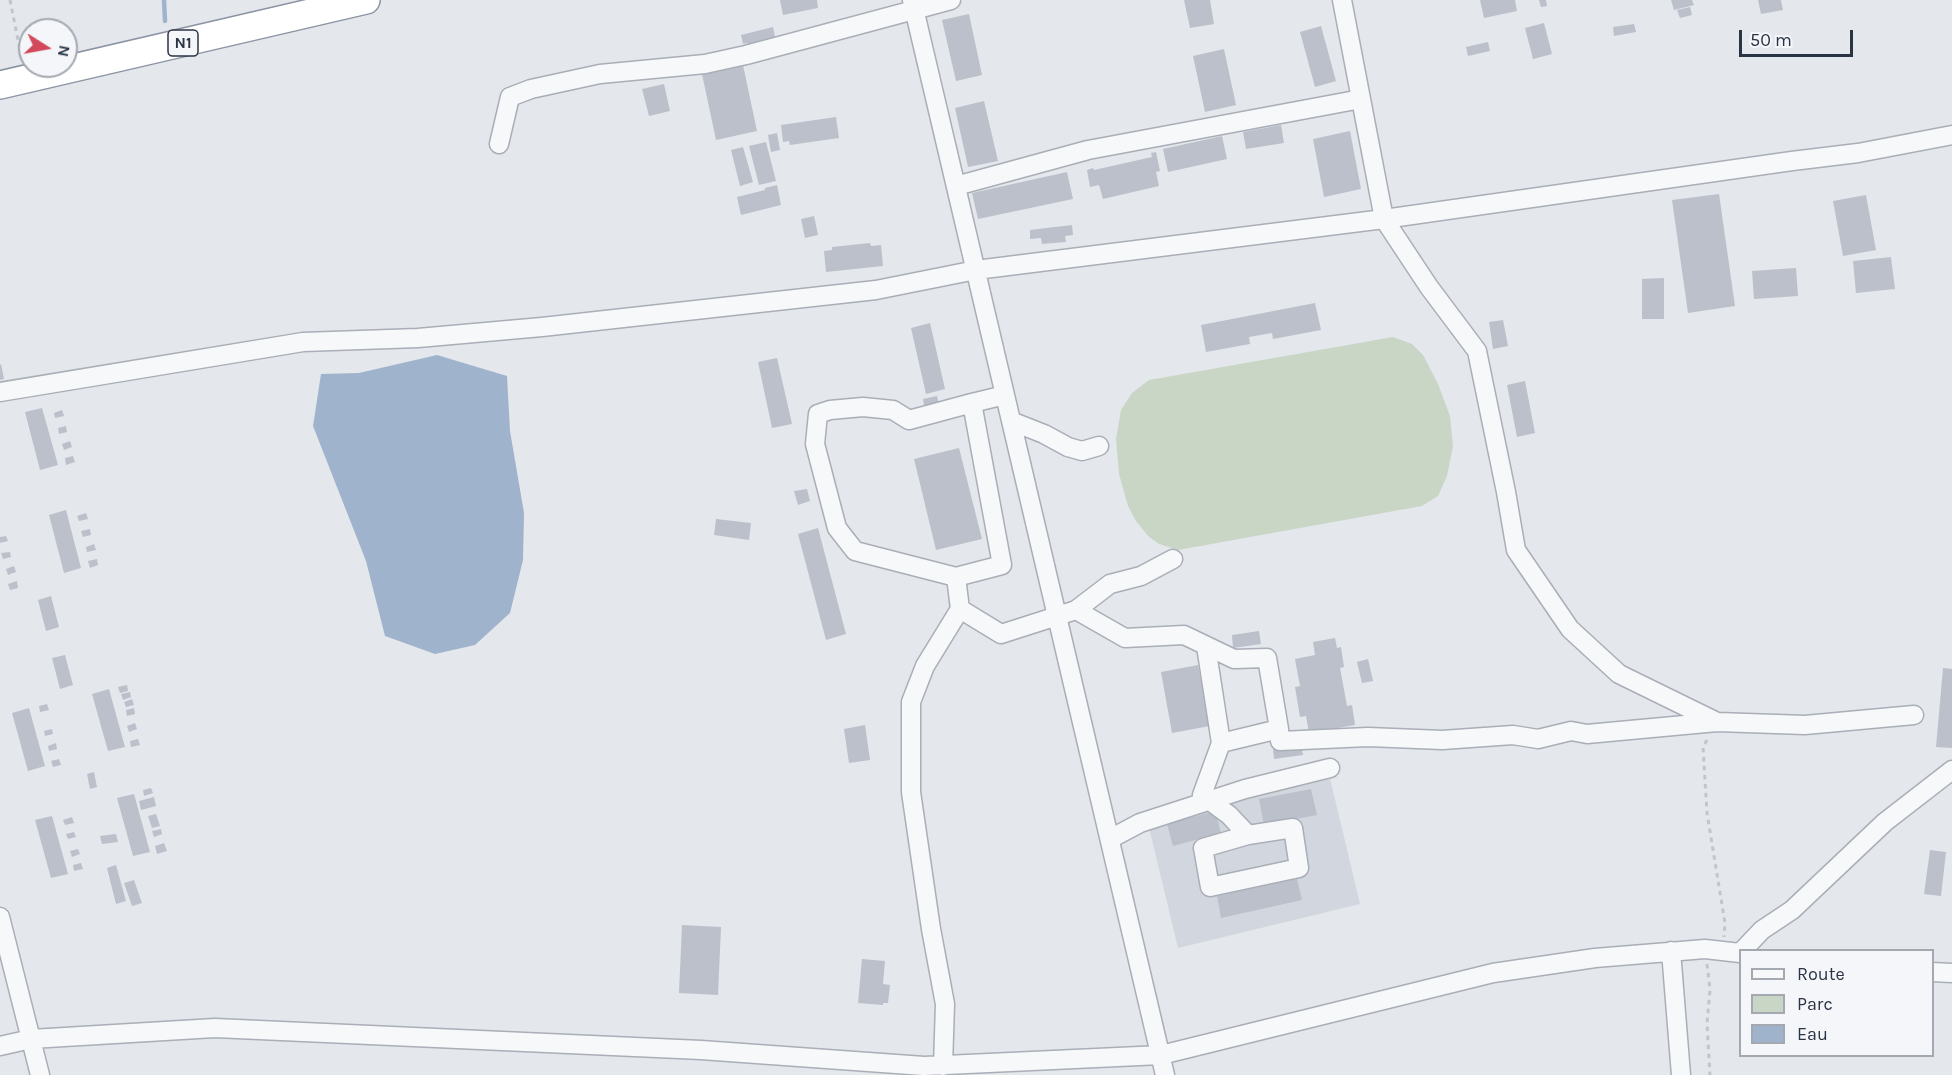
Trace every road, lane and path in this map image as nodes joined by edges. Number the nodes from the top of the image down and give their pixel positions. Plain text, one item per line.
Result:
1 (10, 0) edge
2 (366, 0) edge
3 (951, 0) edge
4 (1342, 0) edge
5 (913, 5) edge
6 (13, 82) edge
7 (1361, 99) junction
8 (1952, 135) edge
9 (499, 144) dead end
10 (956, 186) junction
11 (1384, 219) junction
12 (975, 270) junction
13 (0, 392) edge
14 (1005, 394) junction
15 (972, 403) junction
16 (1011, 421) junction
17 (1099, 446) dead end
18 (1173, 559) dead end
19 (956, 577) junction
20 (960, 609) junction
21 (1076, 610) junction
22 (1057, 616) junction
23 (1206, 646) junction
24 (1914, 715) dead end
25 (1717, 722) junction
26 (1279, 729) junction
27 (1221, 743) junction
28 (1330, 768) dead end
29 (1952, 770) edge
30 (1210, 801) junction
31 (1248, 836) junction
32 (1110, 839) junction
33 (0, 917) edge
34 (1671, 951) junction
35 (1728, 951) edge
36 (1934, 972) edge
37 (1952, 973) edge
38 (31, 1039) junction
39 (0, 1046) edge
40 (1161, 1055) junction
41 (943, 1066) junction
42 (40, 1075) edge
43 (1165, 1075) edge
44 (1681, 1075) edge
45 (1710, 1075) edge

1 - 6 path
2 - 6 highway, N1
3 - 5 lane
4 - 7 lane
5 - 9 lane
5 - 10 lane
7 - 10 lane
7 - 11 lane
8 - 11 lane
10 - 12 lane
11 - 12 lane
11 - 25 lane
12 - 13 lane
12 - 14 lane
14 - 15 lane
14 - 16 lane
15 - 19 lane
15 - 19 lane
16 - 17 lane
16 - 22 lane
18 - 21 lane
19 - 20 lane
20 - 22 lane
20 - 41 lane
21 - 22 lane
21 - 23 lane
22 - 32 lane
23 - 26 lane
23 - 27 lane
24 - 25 lane
25 - 26 lane
25 - 35 path
26 - 27 lane
27 - 30 lane
28 - 30 lane
29 - 35 lane
30 - 31 lane
30 - 32 lane
31 - 31 lane
32 - 40 lane
33 - 38 lane
34 - 35 lane
34 - 40 lane
34 - 44 lane
35 - 45 path
36 - 37 lane
38 - 39 lane
38 - 41 lane
38 - 42 lane
40 - 41 lane
40 - 43 lane

